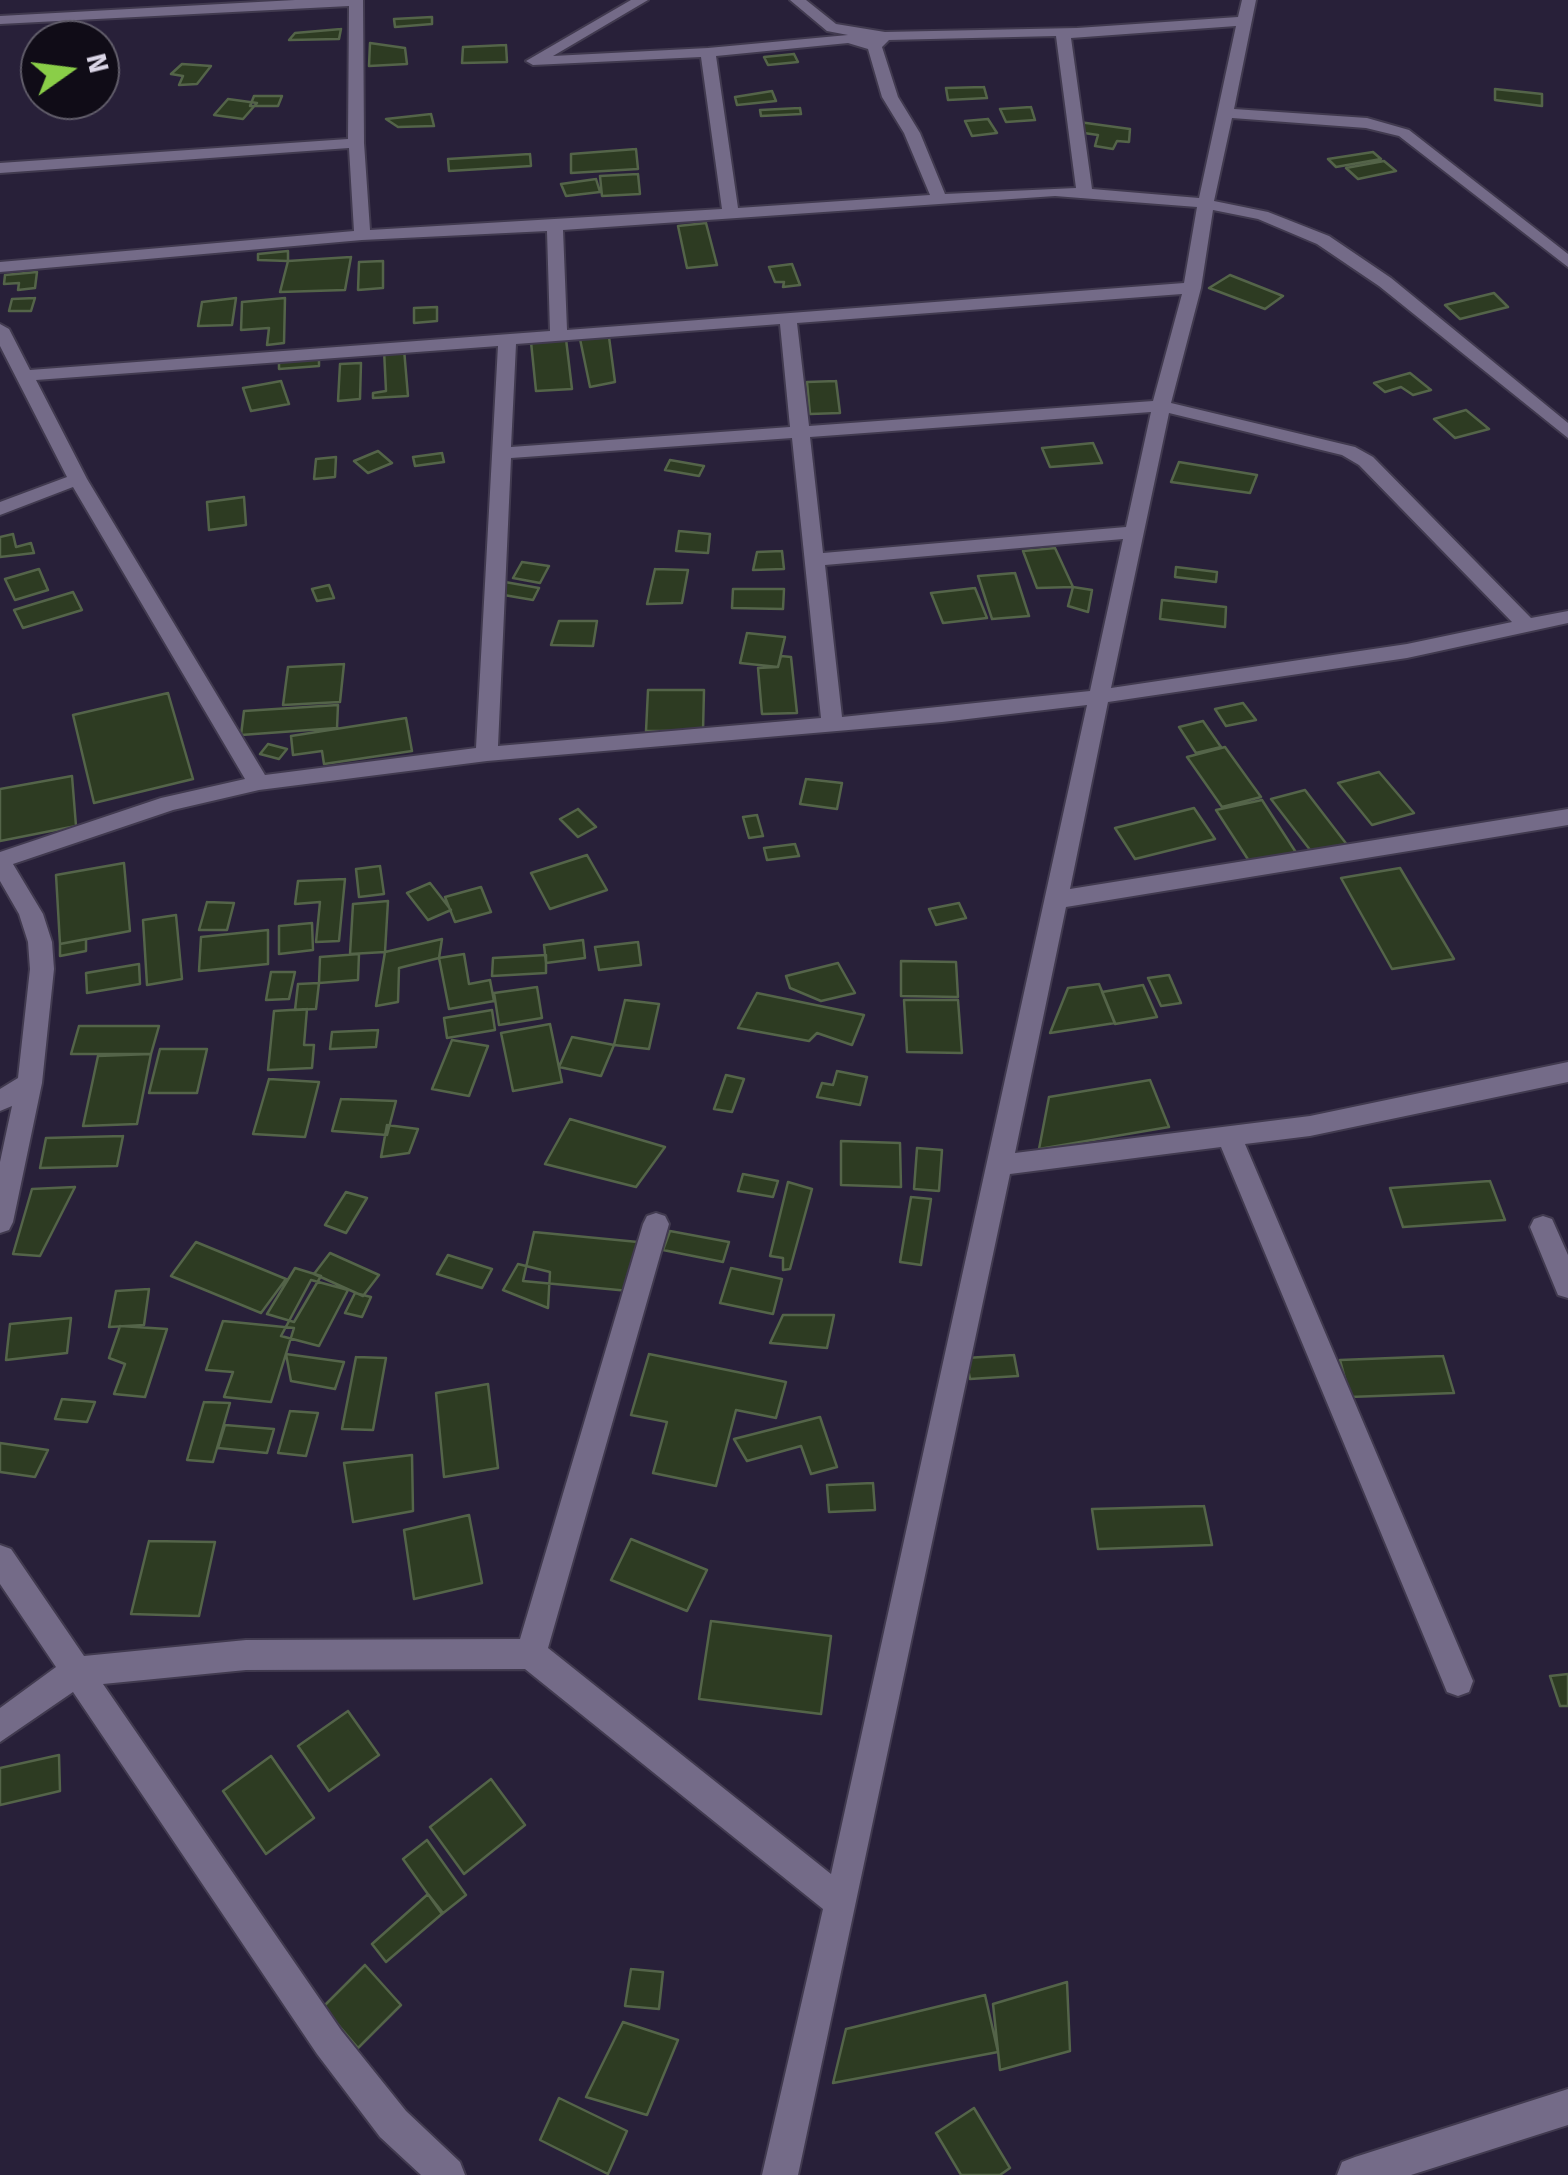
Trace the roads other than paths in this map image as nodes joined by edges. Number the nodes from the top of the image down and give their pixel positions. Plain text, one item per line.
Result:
1 (641, 0) edge
2 (797, 0) edge
3 (356, 1) edge
4 (1247, 10) edge
5 (0, 20) edge
6 (1073, 32) junction
7 (879, 41) junction
8 (708, 52) junction
9 (1225, 113) junction
10 (356, 143) junction
11 (0, 168) edge
12 (1084, 190) junction
13 (939, 198) junction
14 (1205, 203) junction
15 (731, 213) junction
16 (556, 226) junction
17 (362, 235) junction
18 (1568, 262) edge
19 (0, 267) edge
20 (1192, 288) junction
21 (788, 318) junction
22 (0, 329) edge
23 (559, 336) junction
24 (507, 340) junction
25 (24, 376) junction
26 (1162, 406) junction
27 (1564, 424) edge
28 (800, 432) junction
29 (502, 453) junction
30 (78, 479) junction
31 (0, 508) edge
32 (1134, 532) junction
33 (814, 560) junction
34 (1568, 617) edge
35 (1529, 628) junction
36 (1098, 697) junction
37 (832, 725) junction
38 (487, 754) junction
39 (259, 783) junction
40 (1568, 816) edge
41 (0, 860) edge
42 (1055, 900) junction
43 (1568, 1072) edge
44 (30, 1084) junction
45 (0, 1101) edge
46 (1230, 1137) junction
47 (998, 1165) junction
48 (0, 1222) edge
49 (656, 1224) dead end
50 (1543, 1227) dead end
51 (1568, 1287) edge
52 (0, 1560) edge
53 (531, 1654) junction
54 (75, 1672) junction
55 (1458, 1682) dead end
56 (0, 1727) edge
57 (839, 1901) junction
58 (1568, 2107) edge
59 (447, 2175) edge
60 (780, 2175) edge
61 (1355, 2175) edge

1 - 8 street
2 - 7 street
3 - 5 street
3 - 10 street
4 - 6 street
4 - 9 street
6 - 7 street
6 - 12 street
7 - 8 street
7 - 13 street
8 - 15 street
9 - 14 street
9 - 18 street
10 - 11 street
10 - 17 street
12 - 13 street
12 - 14 street
13 - 15 street
14 - 20 street
14 - 27 street
15 - 16 street
16 - 17 street
16 - 23 street
17 - 19 street
20 - 21 street
20 - 26 street
21 - 23 street
21 - 28 street
22 - 25 street
23 - 24 street
24 - 25 street
24 - 29 street
25 - 30 street
26 - 28 street
26 - 32 street
26 - 35 street
28 - 29 street
28 - 33 street
29 - 38 street
30 - 31 street
30 - 39 street
32 - 33 street
32 - 36 street
33 - 37 street
34 - 35 street
35 - 36 street
36 - 37 street
36 - 42 street
37 - 38 street
38 - 39 street
39 - 41 street
40 - 42 street
41 - 44 street
42 - 47 street
43 - 46 street
44 - 45 street
44 - 48 street
46 - 47 street
46 - 55 street
47 - 57 street
49 - 53 street
50 - 51 street
52 - 54 street
53 - 54 street
53 - 57 street
54 - 56 street
54 - 59 street
57 - 60 street
58 - 61 street

